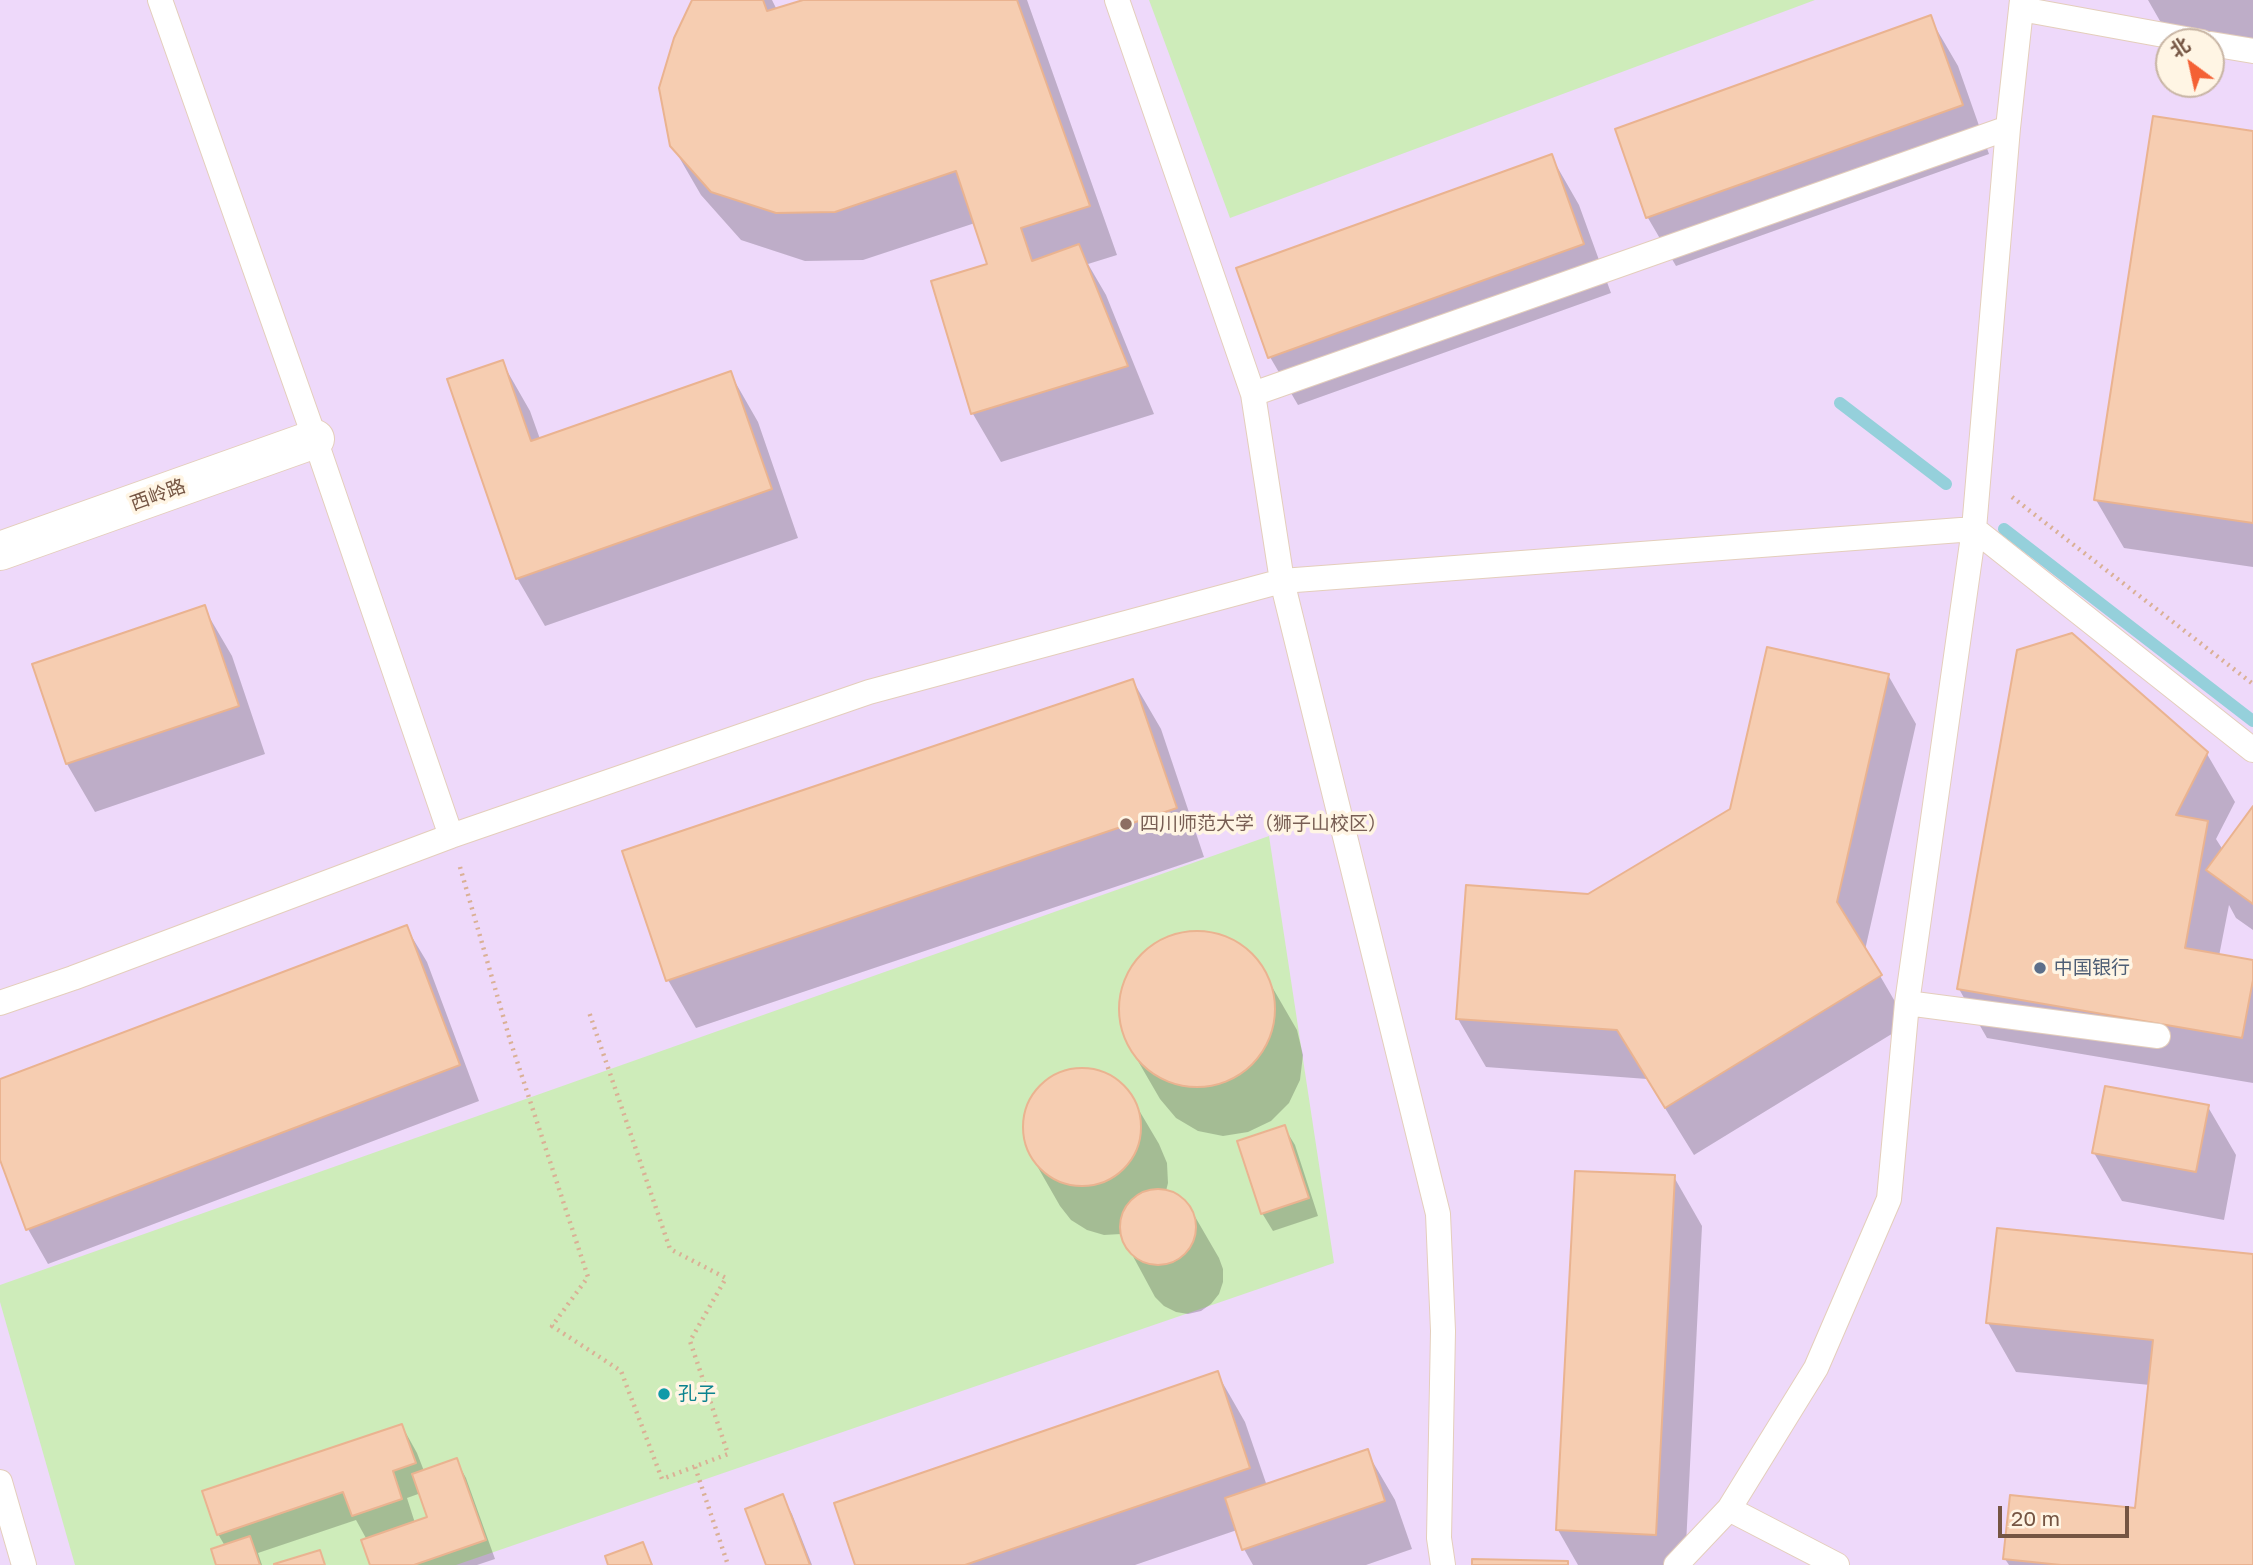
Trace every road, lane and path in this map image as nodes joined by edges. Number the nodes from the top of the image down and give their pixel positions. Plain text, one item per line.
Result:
1 (160, 0) edge
2 (1117, 0) edge
3 (2022, 5) edge
4 (2155, 32) edge
5 (2225, 46) edge
6 (2253, 51) edge
7 (2008, 128) junction
8 (1253, 394) junction
9 (315, 439) junction
10 (1978, 471) junction
11 (1974, 529) junction
12 (0, 551) edge
13 (1282, 581) junction
14 (2253, 684) edge
15 (2253, 750) edge
16 (451, 836) junction
17 (0, 1003) edge
18 (1907, 1003) junction
19 (589, 1012) dead end
20 (2158, 1036) dead end
21 (695, 1467) junction
22 (0, 1482) edge
23 (1729, 1509) junction
24 (24, 1565) edge
25 (728, 1565) edge
26 (1443, 1565) edge
27 (1676, 1565) edge
28 (1837, 1565) edge

1 - 9 lane
2 - 8 lane
3 - 4 lane
3 - 7 lane
5 - 6 lane
7 - 8 lane
7 - 10 lane
8 - 13 lane
9 - 12 street, 西岭路
9 - 16 lane
10 - 11 lane
10 - 14 path
11 - 13 lane
11 - 15 lane
11 - 18 lane
13 - 16 lane
13 - 26 lane
16 - 17 lane
16 - 21 path
18 - 20 lane
18 - 23 lane
19 - 21 path
21 - 25 path
22 - 24 lane
23 - 27 lane
23 - 28 lane

